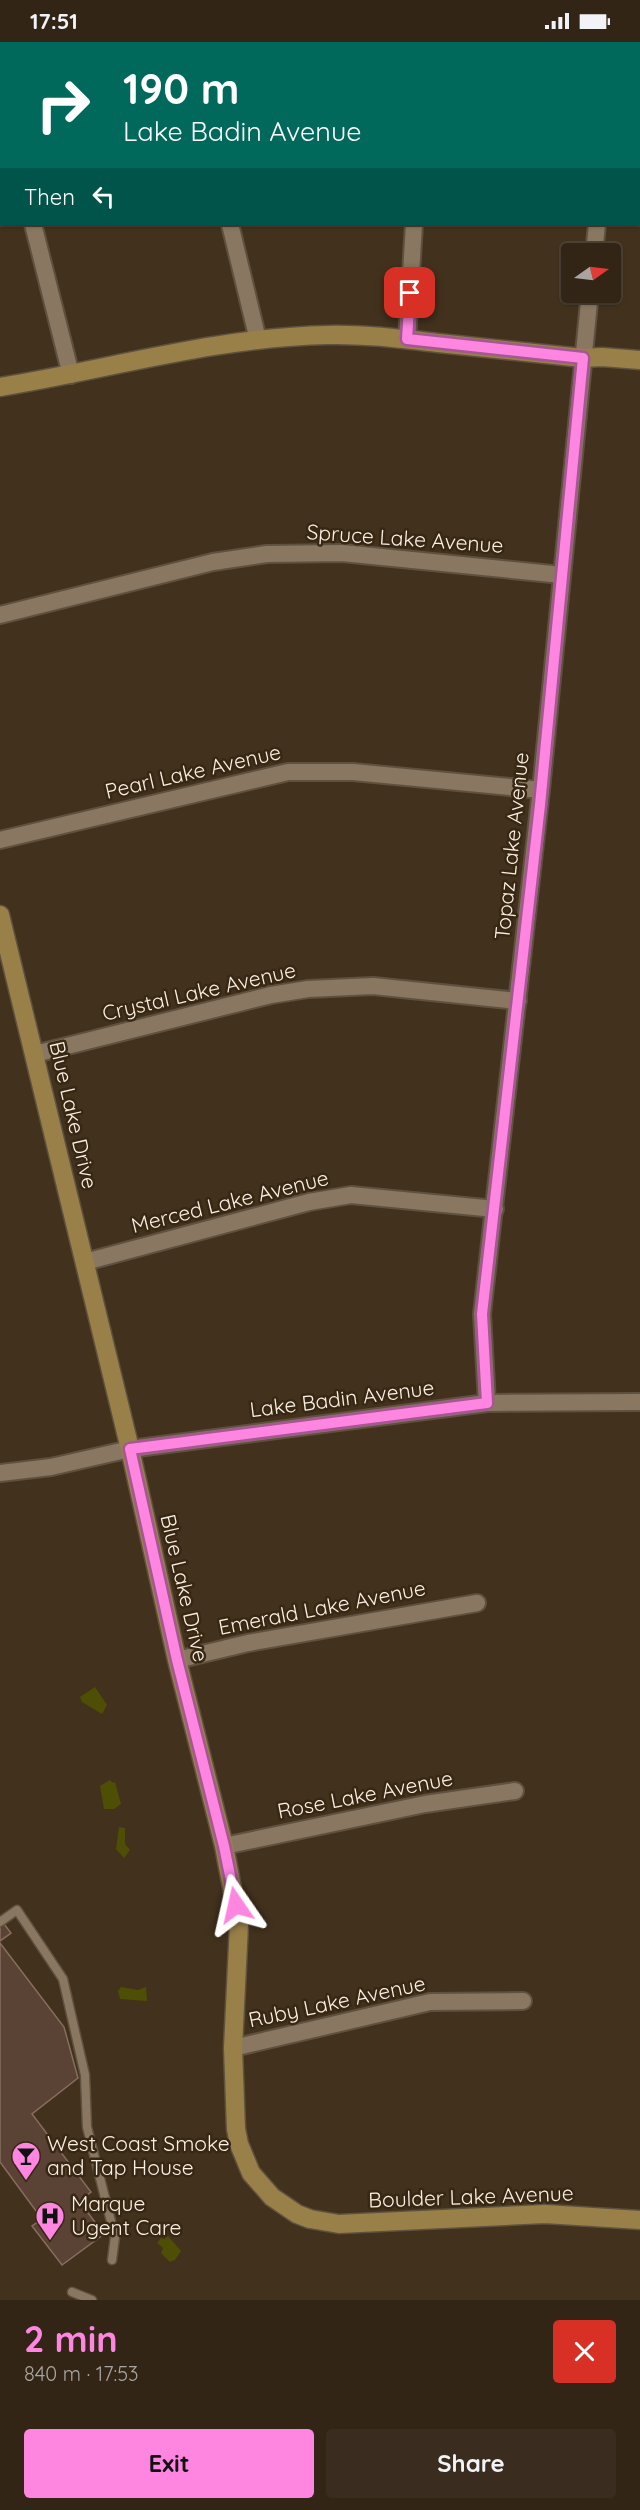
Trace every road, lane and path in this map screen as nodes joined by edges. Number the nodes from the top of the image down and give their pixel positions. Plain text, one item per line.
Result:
1 (33, 225) edge
2 (230, 225) edge
3 (414, 225) edge
4 (597, 225) edge
5 (595, 243) edge
6 (589, 303) edge
7 (407, 339) junction
8 (258, 340) junction
9 (583, 358) junction
10 (640, 360) edge
11 (71, 375) junction
12 (0, 387) edge
13 (562, 575) junction
14 (0, 615) edge
15 (541, 790) junction
16 (0, 840) edge
17 (0, 915) edge
18 (518, 1001) junction
19 (35, 1054) junction
20 (495, 1209) junction
21 (85, 1262) junction
22 (640, 1402) edge
23 (487, 1403) junction
24 (130, 1449) junction
25 (0, 1473) edge
26 (477, 1603) dead end
27 (177, 1660) junction
28 (515, 1791) dead end
29 (224, 1846) junction
30 (0, 1922) edge
31 (523, 2001) dead end
32 (233, 2048) junction
33 (640, 2220) edge
34 (339, 2224) joint
35 (112, 2260) dead end
36 (72, 2292) dead end
37 (92, 2300) edge

1 - 11 street
2 - 8 street
3 - 7 street
4 - 5 street
6 - 9 street, Topaz Lake Avenue
7 - 8 street
7 - 9 street
8 - 11 street
9 - 10 street
9 - 13 street, Topaz Lake Avenue
11 - 12 street
13 - 14 street, Spruce Lake Avenue
13 - 15 street, Topaz Lake Avenue
15 - 16 street, Pearl Lake Avenue
15 - 18 street, Topaz Lake Avenue
17 - 19 street, Blue Lake Drive
18 - 19 street, Crystal Lake Avenue
18 - 20 street, Topaz Lake Avenue
19 - 21 street, Blue Lake Drive
20 - 21 street, Merced Lake Avenue
20 - 23 street, Topaz Lake Avenue
21 - 24 street, Blue Lake Drive
22 - 23 street, Lake Badin Avenue
23 - 24 street, Lake Badin Avenue
24 - 25 street, Lake Badin Avenue
24 - 27 street, Blue Lake Drive
26 - 27 street, Emerald Lake Avenue
27 - 29 street, Blue Lake Drive
28 - 29 street, Rose Lake Avenue
29 - 32 street, Blue Lake Drive
30 - 35 lane
31 - 32 street, Ruby Lake Avenue
32 - 34 street, Blue Lake Drive
33 - 34 street, Boulder Lake Avenue
36 - 37 lane

